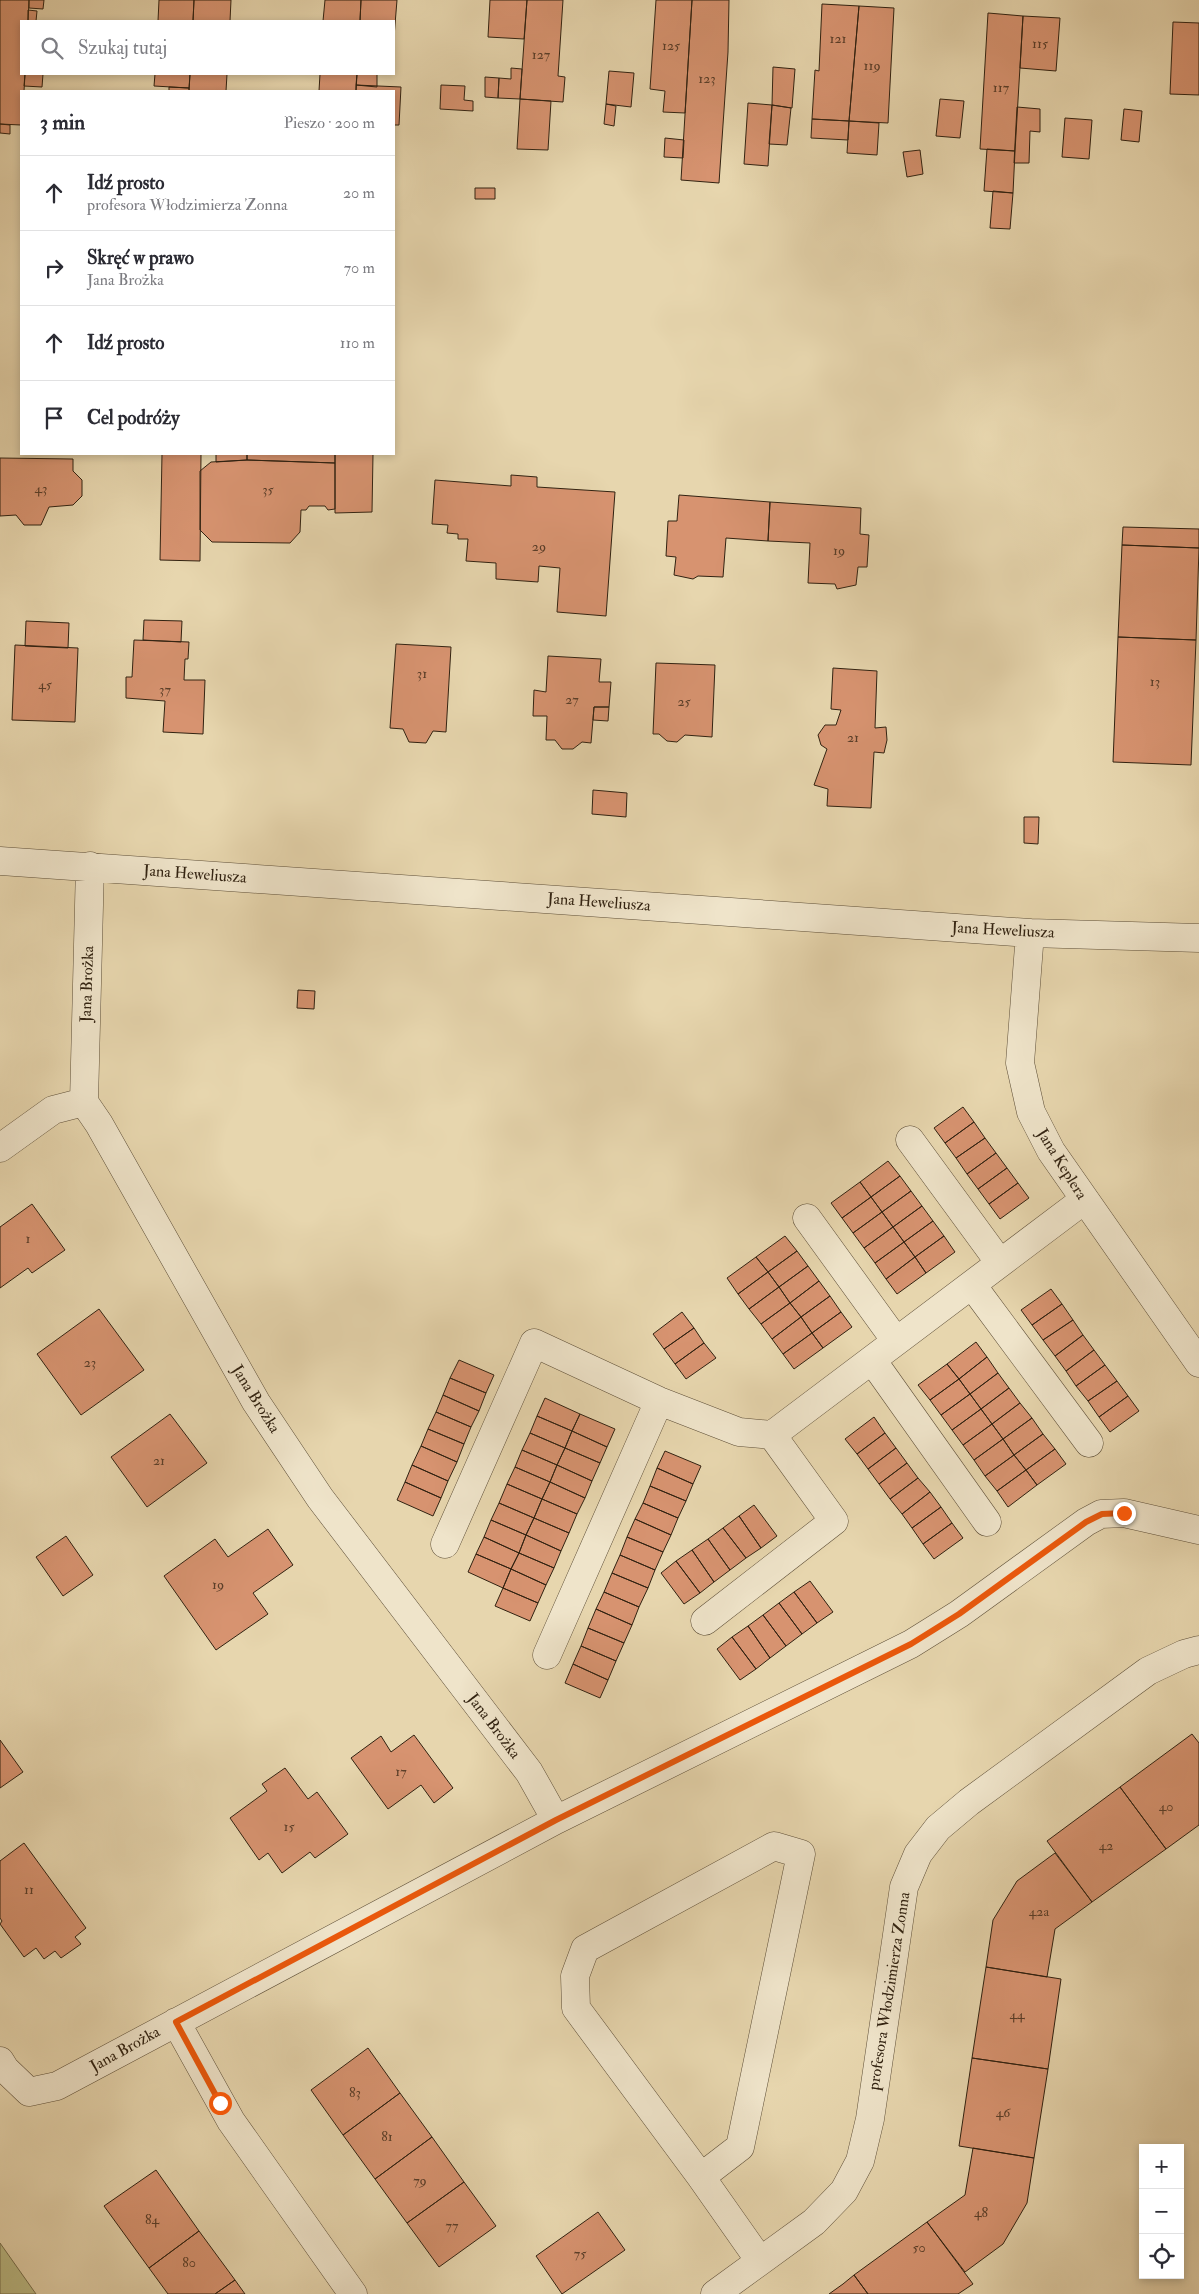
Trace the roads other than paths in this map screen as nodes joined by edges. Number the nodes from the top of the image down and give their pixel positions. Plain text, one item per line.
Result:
1 (0, 861) edge
2 (90, 866) junction
3 (1030, 933) junction
4 (1199, 938) edge
5 (84, 1102) junction
6 (910, 1140) dead end
7 (0, 1148) edge
8 (1084, 1200) junction
9 (807, 1218) dead end
10 (1000, 1263) junction
11 (972, 1285) junction
12 (896, 1342) junction
13 (872, 1360) junction
14 (1199, 1364) edge
15 (659, 1401) junction
16 (772, 1434) junction
17 (1089, 1443) dead end
18 (987, 1522) dead end
19 (1199, 1530) edge
20 (445, 1544) dead end
21 (705, 1621) dead end
22 (1199, 1650) edge
23 (547, 1656) dead end
24 (556, 1820) junction
25 (176, 2022) junction
26 (0, 2061) edge
27 (701, 2178) junction
28 (760, 2261) junction
29 (353, 2294) edge
30 (715, 2294) edge

1 - 2 street, Jana Heweliusza
2 - 3 street, Jana Heweliusza
2 - 5 street, Jana Brożka
3 - 4 street, Jana Heweliusza
3 - 8 street, Jana Keplera
5 - 7 street
5 - 24 street, Jana Brożka
6 - 10 street
8 - 10 street
8 - 14 street, Jana Keplera
9 - 12 street
10 - 11 street
11 - 12 street
11 - 17 street
12 - 13 street
13 - 16 street
13 - 18 street
15 - 16 street
15 - 20 street
15 - 23 street
16 - 21 street
19 - 24 street
22 - 28 street, profesora Włodzimierza Zonna
24 - 25 street, Jana Brożka
25 - 26 street, Jana Brożka
25 - 29 street
27 - 27 street
27 - 28 street
28 - 30 street, profesora Włodzimierza Zonna

